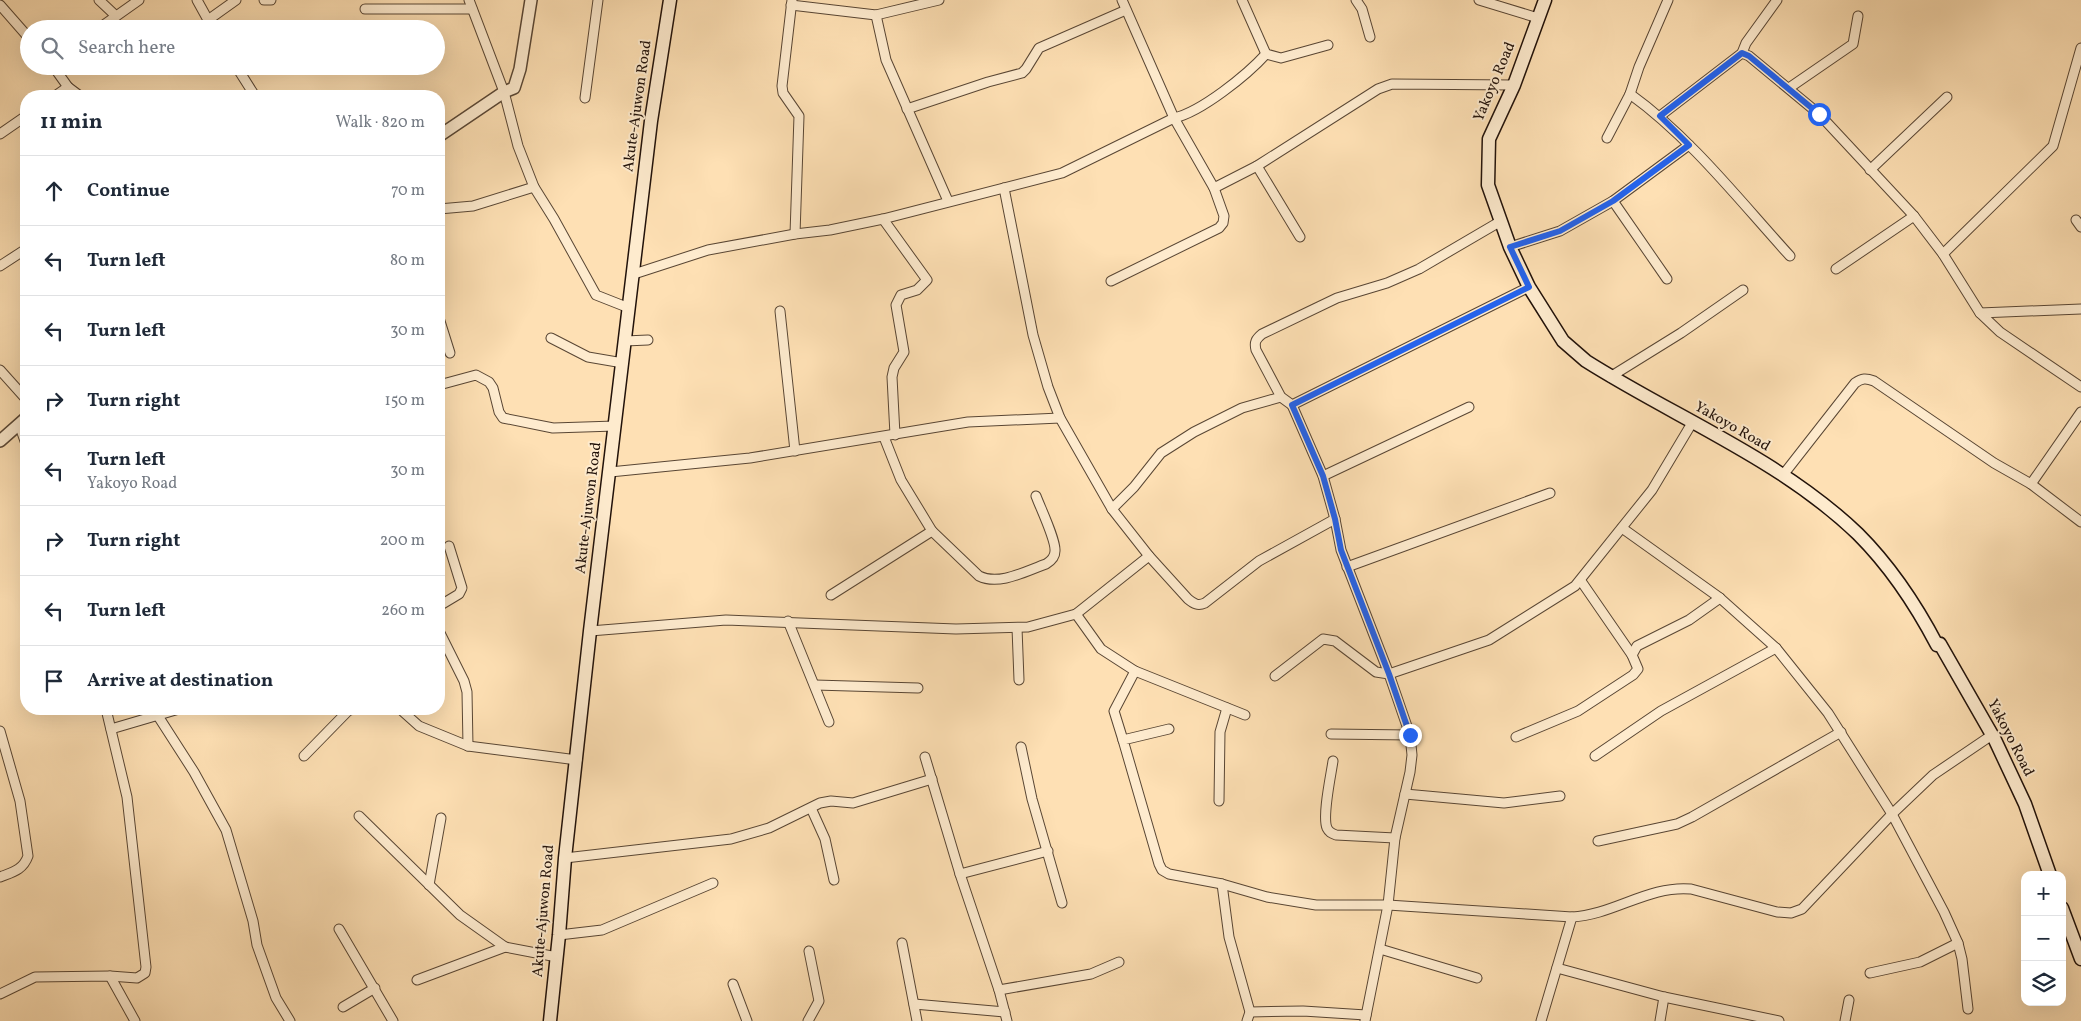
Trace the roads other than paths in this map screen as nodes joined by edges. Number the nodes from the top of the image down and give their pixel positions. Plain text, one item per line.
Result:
1 (99, 0) edge
2 (139, 0) edge
3 (197, 0) edge
4 (236, 0) edge
5 (264, 0) edge
6 (271, 0) edge
7 (531, 0) edge
8 (598, 0) edge
9 (670, 0) edge
10 (940, 0) edge
11 (1122, 0) edge
12 (1242, 0) edge
13 (1356, 0) edge
14 (1479, 0) edge
15 (1545, 0) edge
16 (1668, 0) edge
17 (1778, 0) edge
18 (792, 2) edge
19 (0, 5) edge
20 (471, 5) edge
21 (365, 9) dead end
22 (1126, 10) junction
23 (876, 14) junction
24 (116, 16) junction
25 (1858, 16) dead end
26 (1538, 18) junction
27 (110, 20) edge
28 (208, 20) joint
29 (20, 28) edge
30 (1370, 37) dead end
31 (1328, 45) dead end
32 (2081, 48) edge
33 (1742, 53) junction
34 (1266, 54) junction
35 (59, 75) edge
36 (242, 75) edge
37 (1514, 85) junction
38 (68, 88) junction
39 (1789, 88) junction
40 (65, 90) edge
41 (71, 90) edge
42 (251, 90) edge
43 (504, 92) junction
44 (1630, 94) junction
45 (1947, 97) dead end
46 (585, 98) dead end
47 (907, 109) junction
48 (1660, 116) junction
49 (1174, 118) junction
50 (20, 120) edge
51 (445, 132) edge
52 (0, 134) edge
53 (1607, 138) dead end
54 (1689, 145) junction
55 (1257, 166) junction
56 (1870, 170) junction
57 (534, 187) junction
58 (1004, 188) junction
59 (1214, 188) junction
60 (948, 201) junction
61 (1613, 201) junction
62 (445, 208) edge
63 (1914, 216) junction
64 (883, 219) junction
65 (1501, 221) junction
66 (795, 234) junction
67 (1300, 236) dead end
68 (1510, 247) junction
69 (20, 253) edge
70 (1943, 254) junction
71 (1790, 256) dead end
72 (0, 266) edge
73 (1836, 269) dead end
74 (634, 274) junction
75 (1667, 279) dead end
76 (1111, 282) dead end
77 (1529, 287) junction
78 (1743, 290) dead end
79 (629, 308) junction
80 (2081, 309) edge
81 (780, 311) dead end
82 (1980, 313) junction
83 (445, 337) edge
84 (550, 338) dead end
85 (625, 340) junction
86 (648, 340) dead end
87 (450, 352) dead end
88 (623, 363) junction
89 (0, 370) edge
90 (1610, 377) junction
91 (445, 383) edge
92 (2081, 387) edge
93 (20, 392) edge
94 (1282, 397) junction
95 (1292, 405) junction
96 (1469, 407) dead end
97 (2081, 412) edge
98 (1060, 418) junction
99 (1692, 422) junction
100 (20, 424) edge
101 (616, 426) junction
102 (895, 435) junction
103 (884, 437) junction
104 (0, 442) edge
105 (795, 451) junction
106 (610, 472) junction
107 (1783, 475) junction
108 (1323, 476) junction
109 (2031, 484) junction
110 (1550, 493) dead end
111 (1036, 496) dead end
112 (1112, 509) junction
113 (1335, 519) junction
114 (2081, 522) edge
115 (1622, 528) junction
116 (932, 531) junction
117 (449, 546) dead end
118 (1149, 556) junction
119 (1348, 567) junction
120 (1581, 581) junction
121 (831, 595) dead end
122 (1720, 598) junction
123 (445, 602) edge
124 (1076, 614) junction
125 (788, 621) junction
126 (1017, 628) junction
127 (590, 631) junction
128 (445, 643) edge
129 (1776, 648) junction
130 (1632, 655) junction
131 (1135, 671) junction
132 (1389, 674) junction
133 (1275, 676) dead end
134 (1019, 680) dead end
135 (815, 685) junction
136 (918, 688) dead end
137 (1227, 708) junction
138 (107, 715) edge
139 (149, 715) edge
140 (159, 715) edge
141 (344, 715) edge
142 (407, 715) edge
143 (1244, 715) dead end
144 (829, 722) dead end
145 (1168, 729) dead end
146 (111, 730) junction
147 (0, 731) edge
148 (1841, 732) junction
149 (1331, 734) dead end
150 (1410, 735) junction
151 (1992, 735) junction
152 (1516, 737) dead end
153 (1123, 740) junction
154 (468, 746) junction
155 (1021, 747) dead end
156 (304, 756) dead end
157 (1595, 756) dead end
158 (925, 757) dead end
159 (577, 760) junction
160 (1333, 761) dead end
161 (932, 779) junction
162 (1405, 794) junction
163 (1560, 796) dead end
164 (1219, 801) dead end
165 (812, 808) junction
166 (1892, 814) junction
167 (359, 816) dead end
168 (441, 818) dead end
169 (1395, 838) junction
170 (1598, 841) dead end
171 (1048, 851) junction
172 (565, 858) junction
173 (2049, 871) edge
174 (960, 874) junction
175 (0, 877) edge
176 (834, 880) dead end
177 (713, 884) dead end
178 (1222, 884) junction
179 (429, 885) junction
180 (1062, 902) dead end
181 (1388, 905) junction
182 (2065, 916) edge
183 (1572, 917) junction
184 (340, 930) dead end
185 (559, 935) junction
186 (902, 943) dead end
187 (1958, 943) junction
188 (505, 947) junction
189 (1380, 949) junction
190 (809, 951) dead end
191 (557, 957) junction
192 (2081, 959) edge
193 (1119, 962) dead end
194 (1557, 968) junction
195 (1870, 973) dead end
196 (110, 976) junction
197 (1477, 978) dead end
198 (417, 980) dead end
199 (733, 984) dead end
200 (375, 988) junction
201 (999, 990) junction
202 (0, 994) edge
203 (1664, 997) junction
204 (1849, 1000) dead end
205 (914, 1004) junction
206 (343, 1007) dead end
207 (1968, 1009) dead end
208 (1006, 1017) edge
209 (1248, 1017) edge
210 (1365, 1018) edge
211 (135, 1021) edge
212 (290, 1021) edge
213 (393, 1021) edge
214 (550, 1021) edge
215 (747, 1021) edge
216 (808, 1021) edge
217 (917, 1021) edge
218 (1541, 1021) edge
219 (1660, 1021) edge
220 (1779, 1021) edge
221 (1845, 1021) edge

1 - 24 street
2 - 24 street
3 - 28 street
4 - 28 street
5 - 6 street
7 - 43 street
8 - 46 street
9 - 74 main road, Akute-Ajuwon Road
10 - 23 street
11 - 22 street
12 - 34 street
13 - 30 street
14 - 26 street
15 - 26 main road, Yakoyo Road
16 - 44 street
17 - 33 street
18 - 23 street
18 - 66 street
19 - 29 street
20 - 21 street
20 - 43 street
22 - 47 street
22 - 49 street
23 - 47 street
24 - 27 street
25 - 39 street
26 - 37 main road, Yakoyo Road
31 - 34 street
32 - 70 street
33 - 39 street
33 - 48 street
34 - 49 street
35 - 38 street
36 - 42 street
37 - 55 street
37 - 65 main road, Yakoyo Road
38 - 40 street
38 - 41 street
39 - 56 street
43 - 51 street
43 - 57 street
44 - 48 street
44 - 53 street
45 - 56 street
47 - 60 street
48 - 54 street
49 - 58 street
49 - 59 street
50 - 52 street
54 - 61 street
54 - 71 street
55 - 59 street
55 - 67 street
56 - 63 street
57 - 62 street
57 - 79 street
58 - 60 street
58 - 98 street
59 - 76 street
60 - 64 street
61 - 68 street
61 - 75 street
63 - 70 street
63 - 73 street
64 - 66 street
64 - 102 street
65 - 68 main road, Yakoyo Road
65 - 94 street
66 - 74 street
68 - 77 main road, Yakoyo Road
69 - 72 street
70 - 82 street
74 - 79 main road, Akute-Ajuwon Road
77 - 90 main road, Yakoyo Road
77 - 95 street
78 - 90 street
79 - 85 main road, Akute-Ajuwon Road
80 - 82 street
81 - 105 street
82 - 92 street
83 - 87 street
84 - 88 street
85 - 86 street
85 - 88 main road, Akute-Ajuwon Road
88 - 101 main road, Akute-Ajuwon Road
89 - 93 street
90 - 99 main road, Yakoyo Road
91 - 101 street
94 - 95 street
94 - 112 street
95 - 108 street
96 - 108 street
97 - 109 street
98 - 102 street
98 - 112 street
99 - 107 main road, Yakoyo Road
99 - 115 street
100 - 104 street
101 - 106 main road, Akute-Ajuwon Road
102 - 103 street
103 - 105 street
103 - 116 street
105 - 106 street
106 - 127 main road, Akute-Ajuwon Road
107 - 109 street
107 - 151 main road, Yakoyo Road
108 - 113 street
109 - 114 street
110 - 119 street
111 - 116 street
112 - 118 street
113 - 118 street
113 - 119 street
115 - 120 street
115 - 122 street
116 - 121 street
117 - 123 street
118 - 124 street
119 - 132 street
120 - 130 street
120 - 132 street
122 - 129 street
122 - 130 street
124 - 126 street
124 - 131 street
125 - 126 street
125 - 127 street
125 - 135 street
126 - 134 street
127 - 159 main road, Akute-Ajuwon Road
128 - 154 street
129 - 148 street
129 - 157 street
130 - 152 street
131 - 137 street
131 - 153 street
132 - 133 street
132 - 150 street
135 - 136 street
135 - 144 street
137 - 143 street
137 - 164 street
138 - 146 street
139 - 146 street
140 - 212 street
141 - 156 street
142 - 154 street
145 - 153 street
146 - 196 street
147 - 175 street
148 - 166 street
148 - 170 street
149 - 150 street
150 - 162 street
151 - 166 street
151 - 173 main road, Yakoyo Road
153 - 178 street
154 - 159 street
155 - 171 street
158 - 161 street
159 - 172 main road, Akute-Ajuwon Road
160 - 169 street
161 - 165 street
161 - 174 street
162 - 163 street
162 - 169 street
165 - 172 street
165 - 176 street
166 - 183 street
166 - 187 street
167 - 179 street
168 - 179 street
169 - 181 street
171 - 174 street
171 - 180 street
172 - 185 main road, Akute-Ajuwon Road
174 - 201 street
177 - 185 street
178 - 181 street
178 - 209 street
179 - 188 street
181 - 183 street
181 - 189 street
182 - 192 main road
183 - 194 street
184 - 200 street
185 - 191 main road, Akute-Ajuwon Road
186 - 205 street
187 - 195 street
187 - 207 street
188 - 191 street
188 - 198 street
189 - 197 street
189 - 210 street
190 - 216 street
191 - 214 main road, Akute-Ajuwon Road
193 - 201 street
194 - 203 street
194 - 218 street
196 - 202 street
196 - 211 street
199 - 215 street
200 - 206 street
200 - 213 street
201 - 208 street
203 - 219 street
203 - 220 street
204 - 221 street
205 - 208 street
205 - 217 street
209 - 210 street

